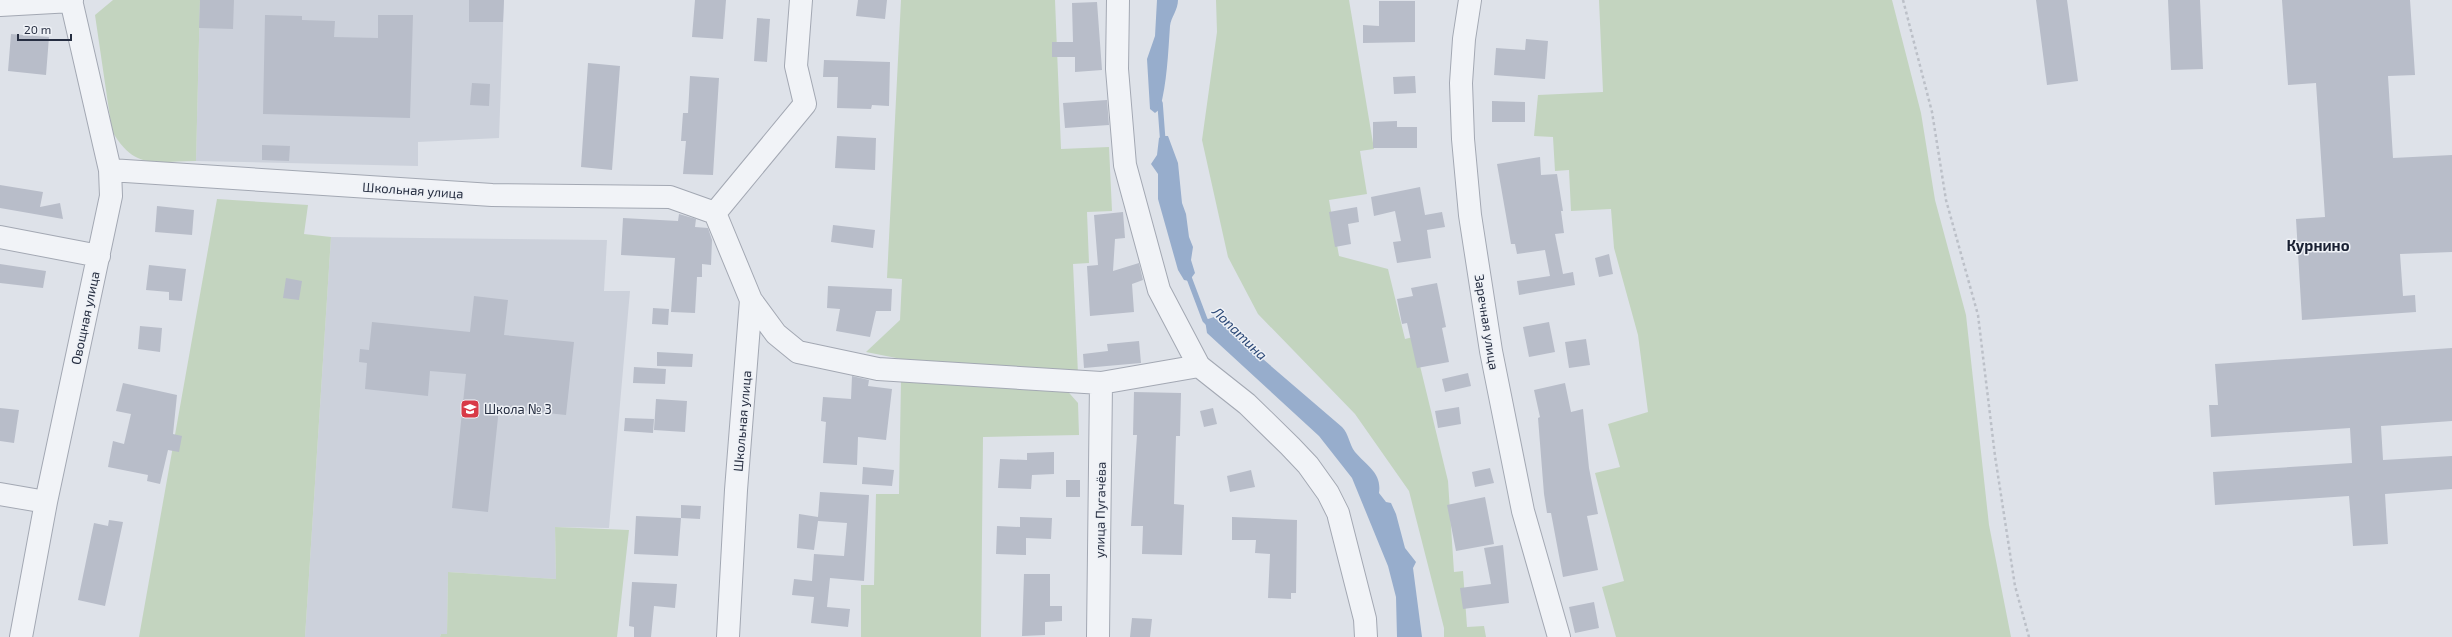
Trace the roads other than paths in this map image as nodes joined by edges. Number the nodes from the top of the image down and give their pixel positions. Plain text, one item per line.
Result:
1 (801, 0) edge
2 (1118, 0) edge
3 (1470, 0) edge
4 (71, 1) edge
5 (0, 5) edge
6 (110, 170) junction
7 (715, 213) junction
8 (0, 237) edge
9 (99, 256) junction
10 (752, 300) junction
11 (1199, 366) junction
12 (1101, 383) junction
13 (0, 494) edge
14 (46, 502) junction
15 (21, 637) edge
16 (728, 637) edge
17 (1098, 637) edge
18 (1366, 637) edge
19 (1559, 637) edge

1 - 7 street
2 - 11 street
3 - 19 street, Заречная улица
4 - 5 street
4 - 6 street, Овощная улица
6 - 7 street, Школьная улица
6 - 9 street, Овощная улица
7 - 10 street, Школьная улица
8 - 9 street
9 - 14 street, Овощная улица
10 - 12 street
10 - 16 street, Школьная улица
11 - 12 street
11 - 18 street
12 - 17 street, улица Пугачёва
13 - 14 street
14 - 15 street, Овощная улица

